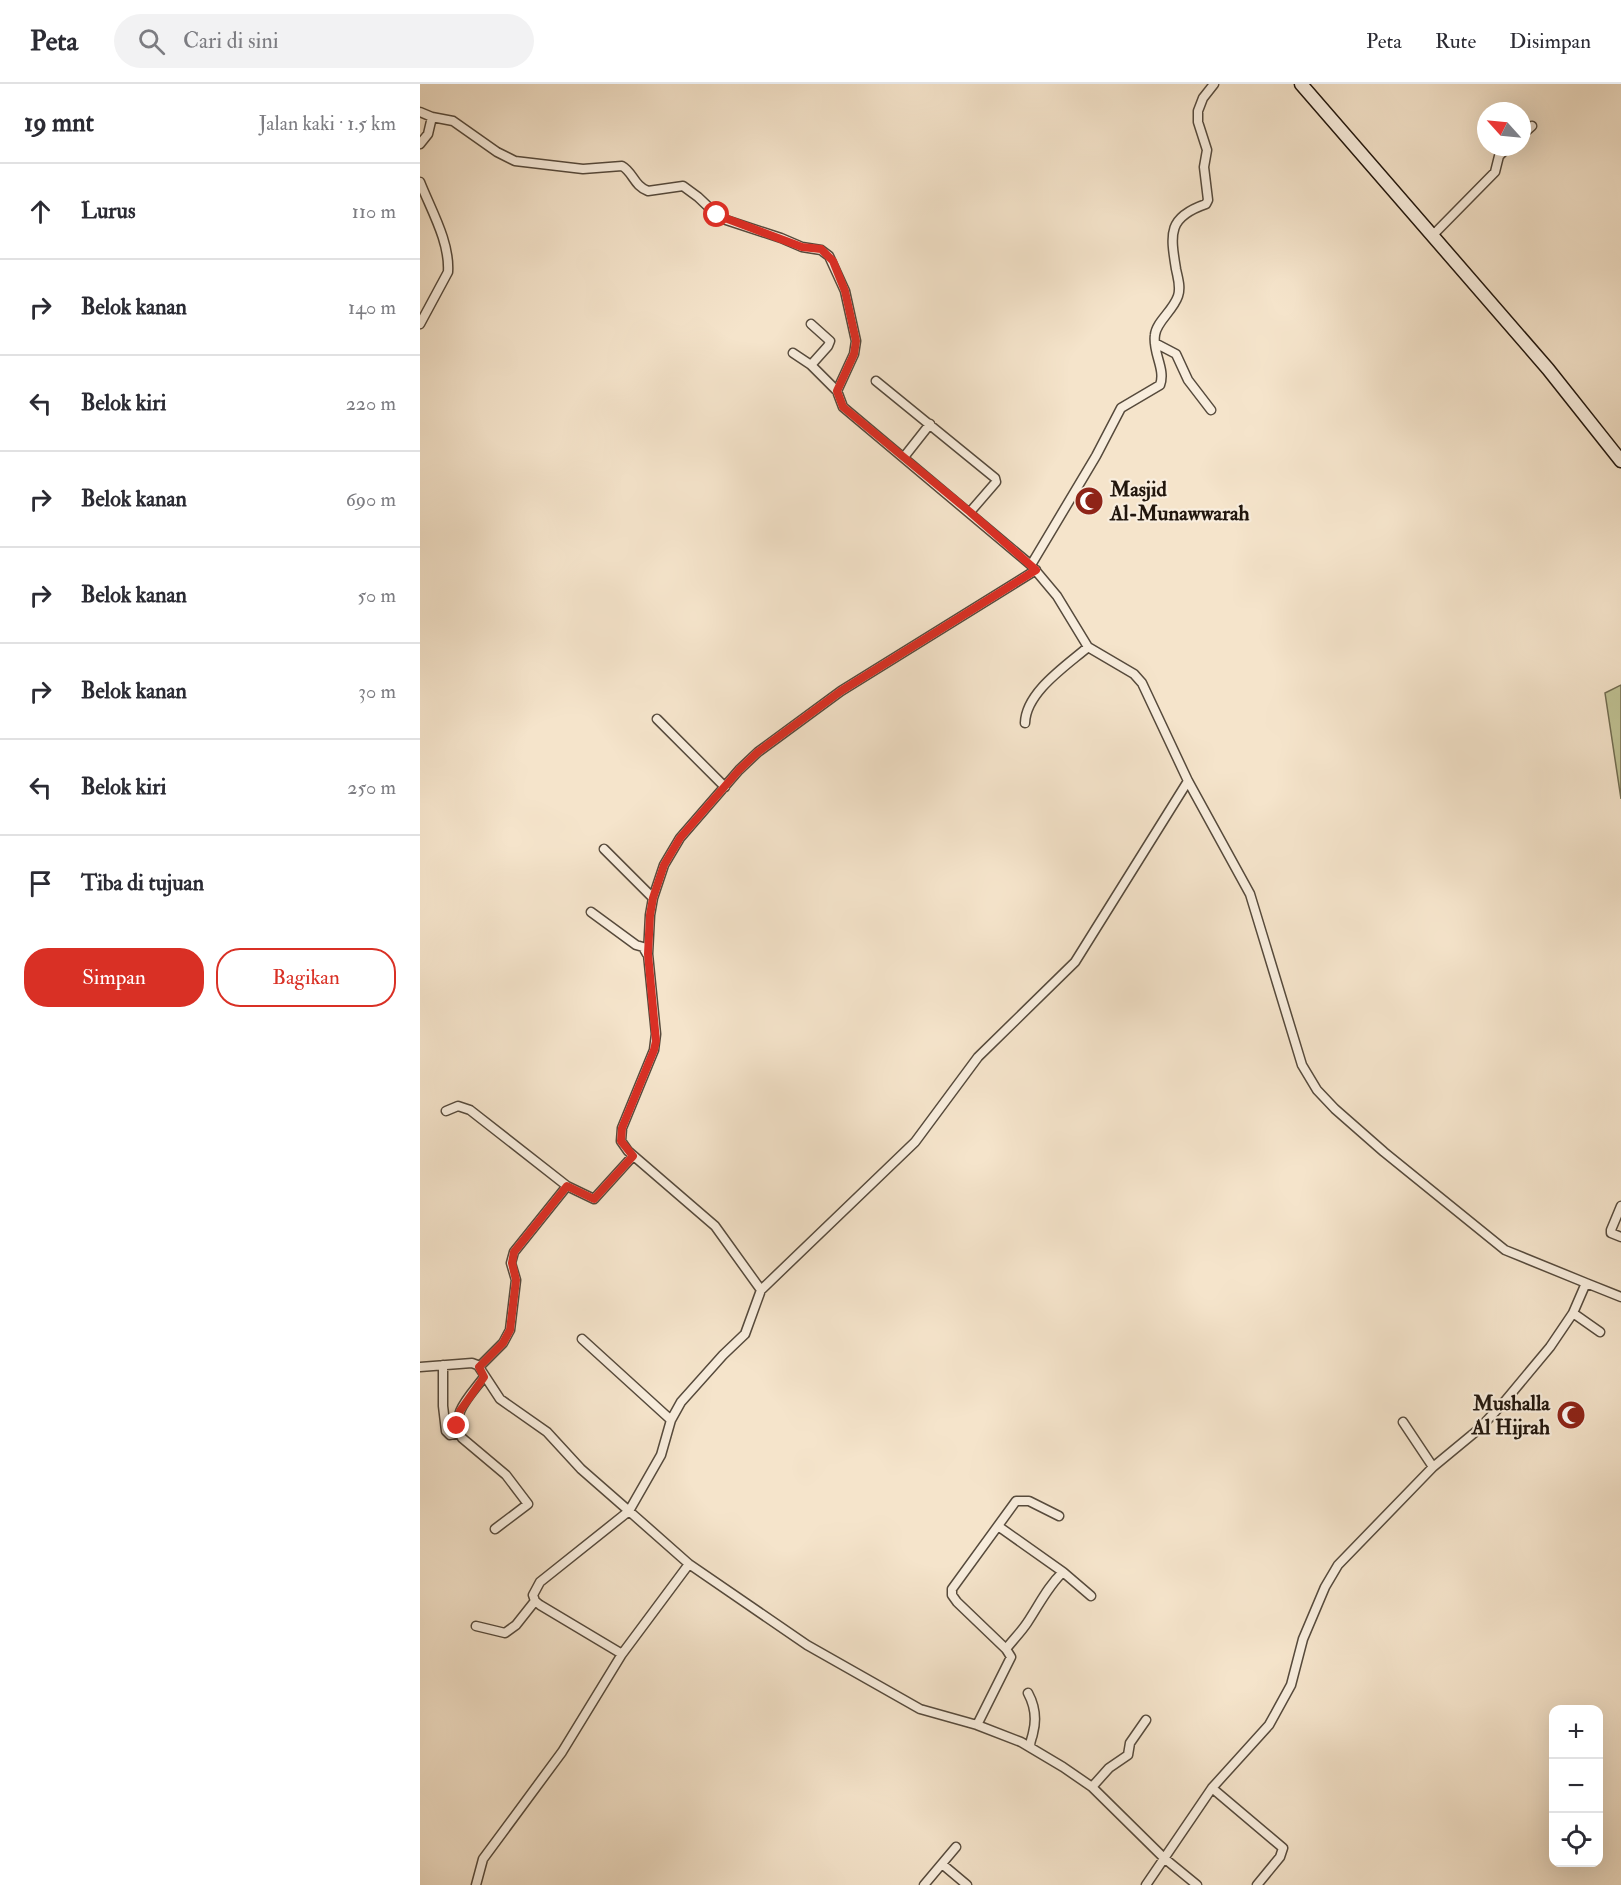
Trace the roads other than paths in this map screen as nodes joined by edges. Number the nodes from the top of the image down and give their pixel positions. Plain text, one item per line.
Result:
1 (1214, 84) edge
2 (1301, 84) edge
3 (420, 112) edge
4 (432, 117) junction
5 (420, 144) edge
6 (1499, 156) edge
7 (420, 182) edge
8 (1432, 236) junction
9 (420, 324) edge
10 (811, 324) dead end
11 (1155, 343) junction
12 (793, 352) dead end
13 (811, 365) junction
14 (876, 381) dead end
15 (837, 391) junction
16 (1211, 410) dead end
17 (930, 424) junction
18 (904, 458) junction
19 (1621, 461) edge
20 (970, 512) junction
21 (1033, 567) junction
22 (1088, 647) junction
23 (657, 719) dead end
24 (1025, 723) dead end
25 (1188, 782) junction
26 (725, 787) junction
27 (604, 849) dead end
28 (653, 898) junction
29 (591, 912) dead end
30 (648, 954) junction
31 (446, 1111) dead end
32 (633, 1156) junction
33 (567, 1186) junction
34 (1621, 1206) edge
35 (1621, 1237) edge
36 (1586, 1283) junction
37 (761, 1290) junction
38 (1621, 1298) edge
39 (1573, 1313) junction
40 (1600, 1332) dead end
41 (582, 1339) dead end
42 (443, 1365) junction
43 (480, 1366) junction
44 (420, 1367) edge
45 (484, 1377) junction
46 (671, 1420) junction
47 (1403, 1422) dead end
48 (459, 1433) junction
49 (1433, 1467) junction
50 (629, 1511) junction
51 (1059, 1516) dead end
52 (998, 1526) junction
53 (495, 1529) dead end
54 (689, 1564) junction
55 (1063, 1572) junction
56 (1091, 1596) dead end
57 (535, 1601) junction
58 (476, 1626) dead end
59 (1006, 1649) junction
60 (622, 1654) junction
61 (1028, 1693) dead end
62 (1146, 1720) dead end
63 (977, 1725) junction
64 (1030, 1747) junction
65 (1092, 1787) junction
66 (1212, 1788) junction
67 (956, 1847) dead end
68 (1164, 1858) junction
69 (942, 1864) junction
70 (476, 1885) edge
71 (924, 1885) edge
72 (967, 1885) edge
73 (1146, 1885) edge
74 (1197, 1885) edge
75 (1257, 1885) edge

1 - 11 street
2 - 8 street
3 - 4 street
4 - 5 street
4 - 15 street
6 - 8 street
7 - 9 street
8 - 19 street
10 - 13 street
11 - 16 street
11 - 21 street
12 - 13 street
13 - 15 street
14 - 17 street
15 - 18 street
17 - 18 street
17 - 20 street
18 - 20 street
20 - 21 street
21 - 22 street
21 - 26 street
22 - 24 street
22 - 25 street
23 - 26 street
25 - 36 street
25 - 37 street
26 - 28 street
27 - 28 street
28 - 30 street
29 - 30 street
30 - 32 street
31 - 33 street
32 - 33 street
32 - 37 street
33 - 43 street
34 - 35 street
36 - 38 street
36 - 39 street
37 - 46 street
39 - 40 street
39 - 49 street
41 - 46 street
42 - 43 street
42 - 44 street
42 - 48 street
43 - 45 street
45 - 48 street
45 - 50 street
46 - 50 street
47 - 49 street
48 - 53 street
49 - 66 street
50 - 54 street
50 - 57 street
51 - 52 street
52 - 55 street
52 - 59 street
54 - 60 street
54 - 63 street
55 - 56 street
55 - 59 street
57 - 58 street
57 - 60 street
59 - 63 street
60 - 70 street
61 - 64 street
62 - 65 street
63 - 64 street
64 - 65 street
65 - 68 street
66 - 68 street
66 - 75 street
67 - 69 street
68 - 73 street
68 - 74 street
69 - 71 street
69 - 72 street

